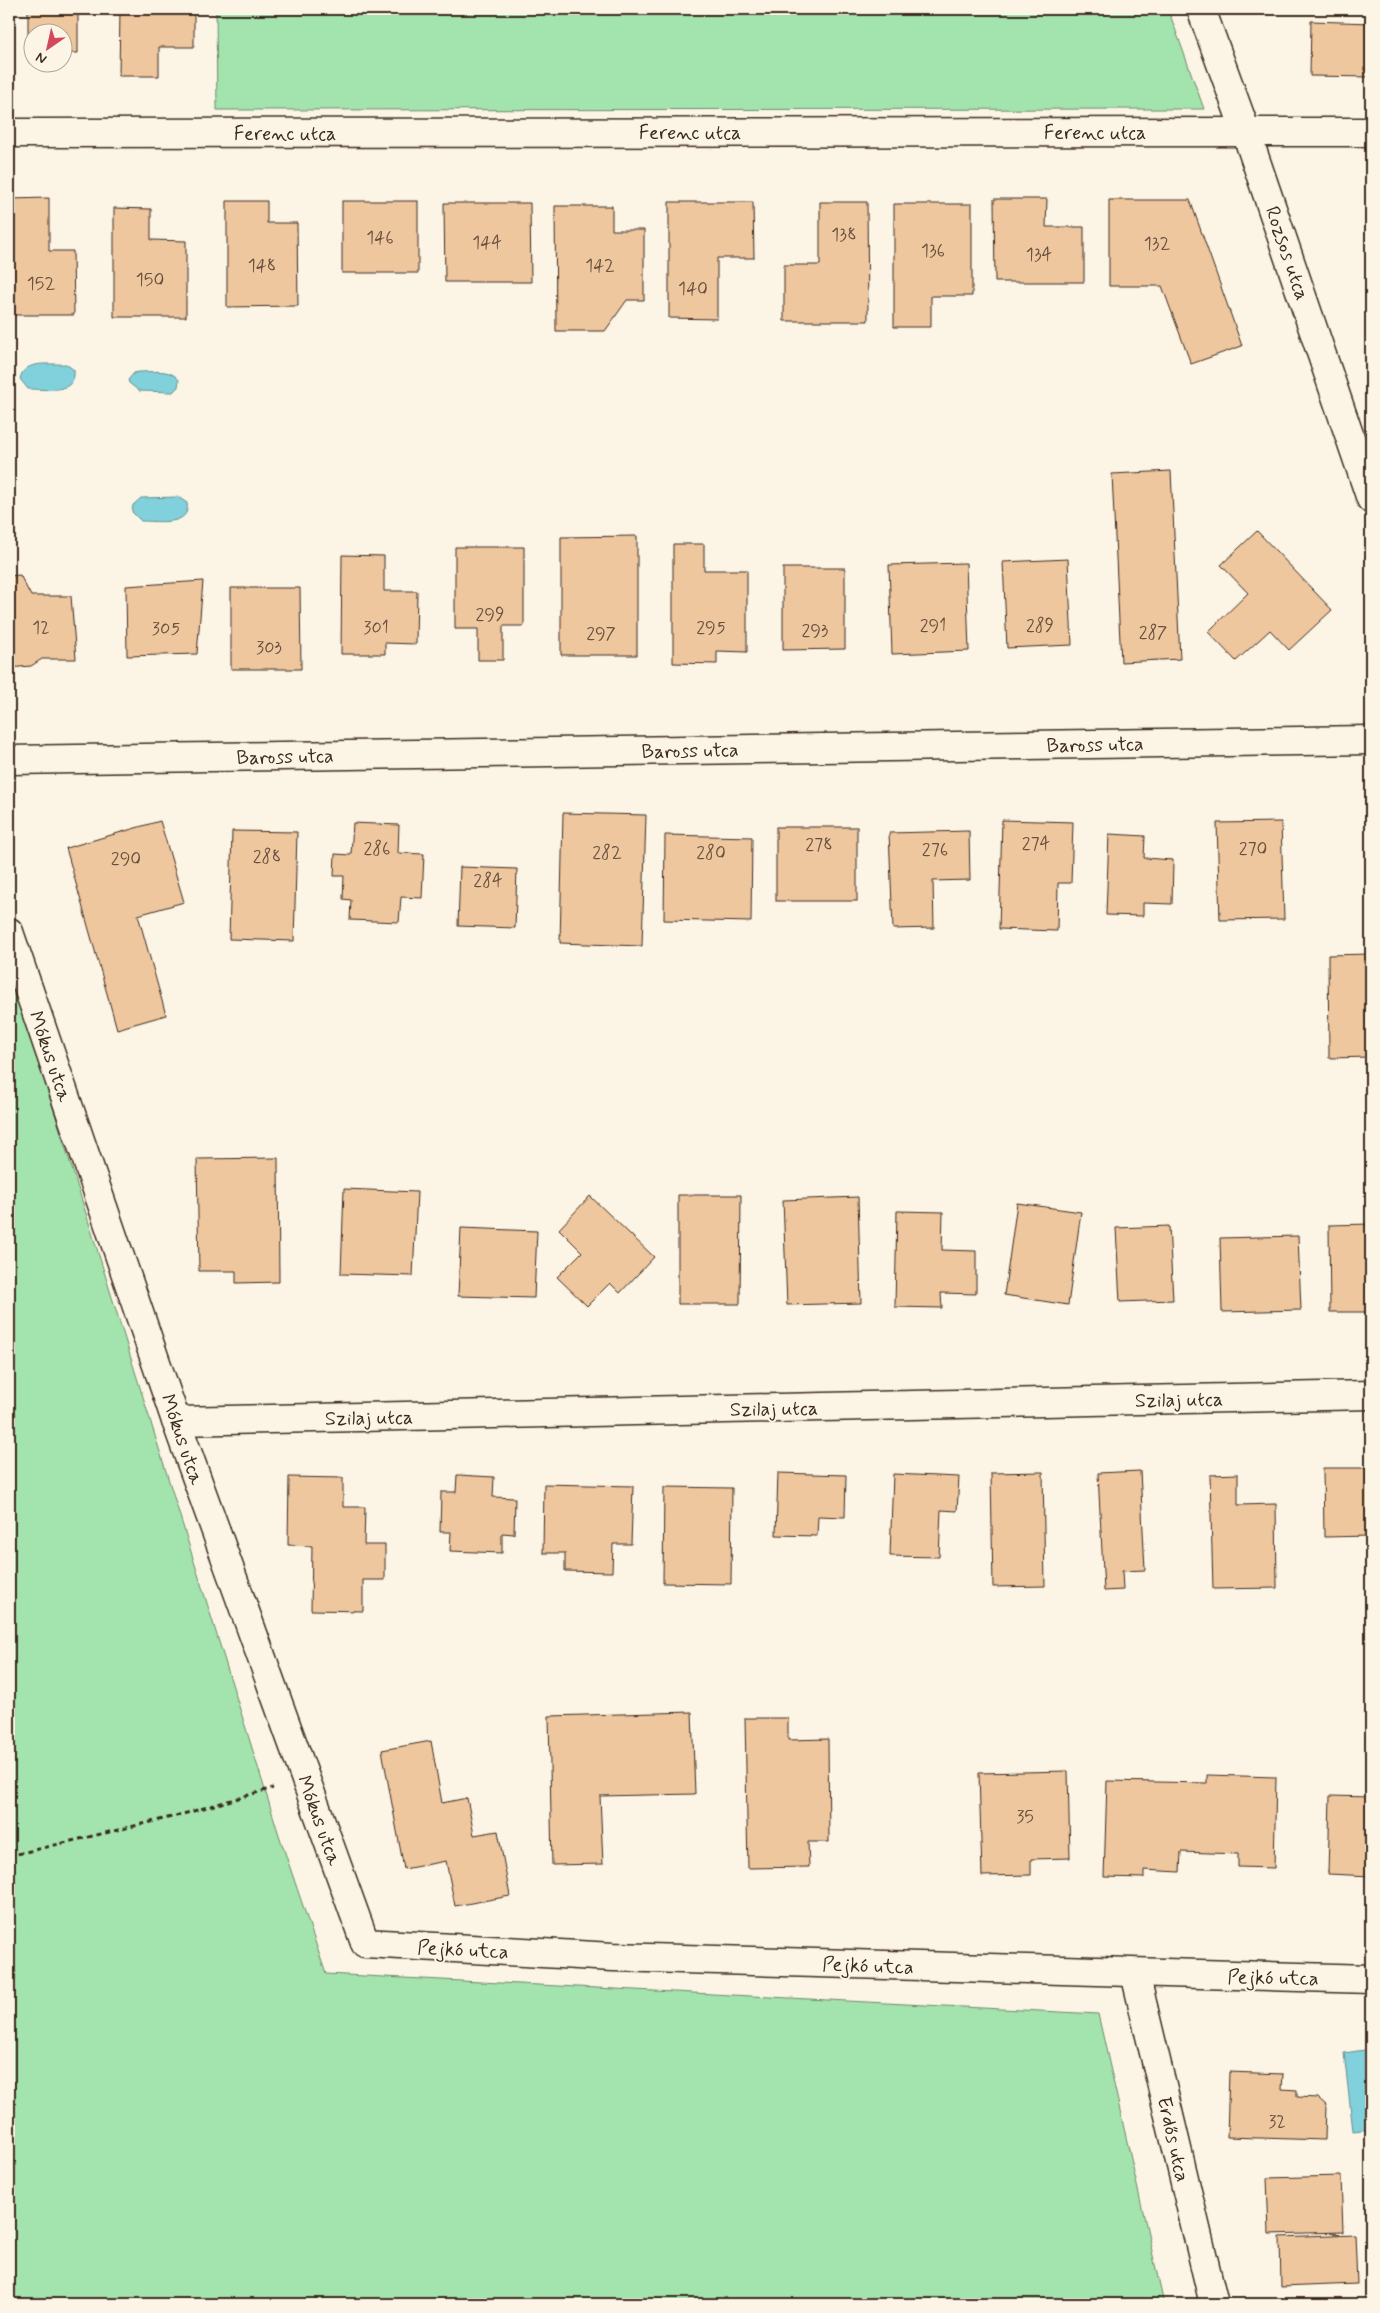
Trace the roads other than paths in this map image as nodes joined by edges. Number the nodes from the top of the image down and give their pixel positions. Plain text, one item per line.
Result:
1 (1202, 9) edge
2 (1246, 132) junction
3 (1371, 132) edge
4 (9, 133) edge
5 (1371, 499) edge
6 (1371, 740) edge
7 (9, 760) edge
8 (9, 932) edge
9 (1371, 1395) edge
10 (176, 1421) junction
11 (365, 1943) joint
12 (1135, 1973) junction
13 (1371, 1979) edge
14 (1214, 2304) edge

1 - 2 street, Rozsos utca
2 - 3 street, Ferenc utca
2 - 4 street, Ferenc utca
2 - 5 street, Rozsos utca
6 - 7 street, Baross utca
8 - 10 street, Mókus utca
9 - 10 street, Szilaj utca
10 - 11 street, Mókus utca
11 - 12 street, Pejkó utca
12 - 13 street, Pejkó utca
12 - 14 street, Erdős utca

